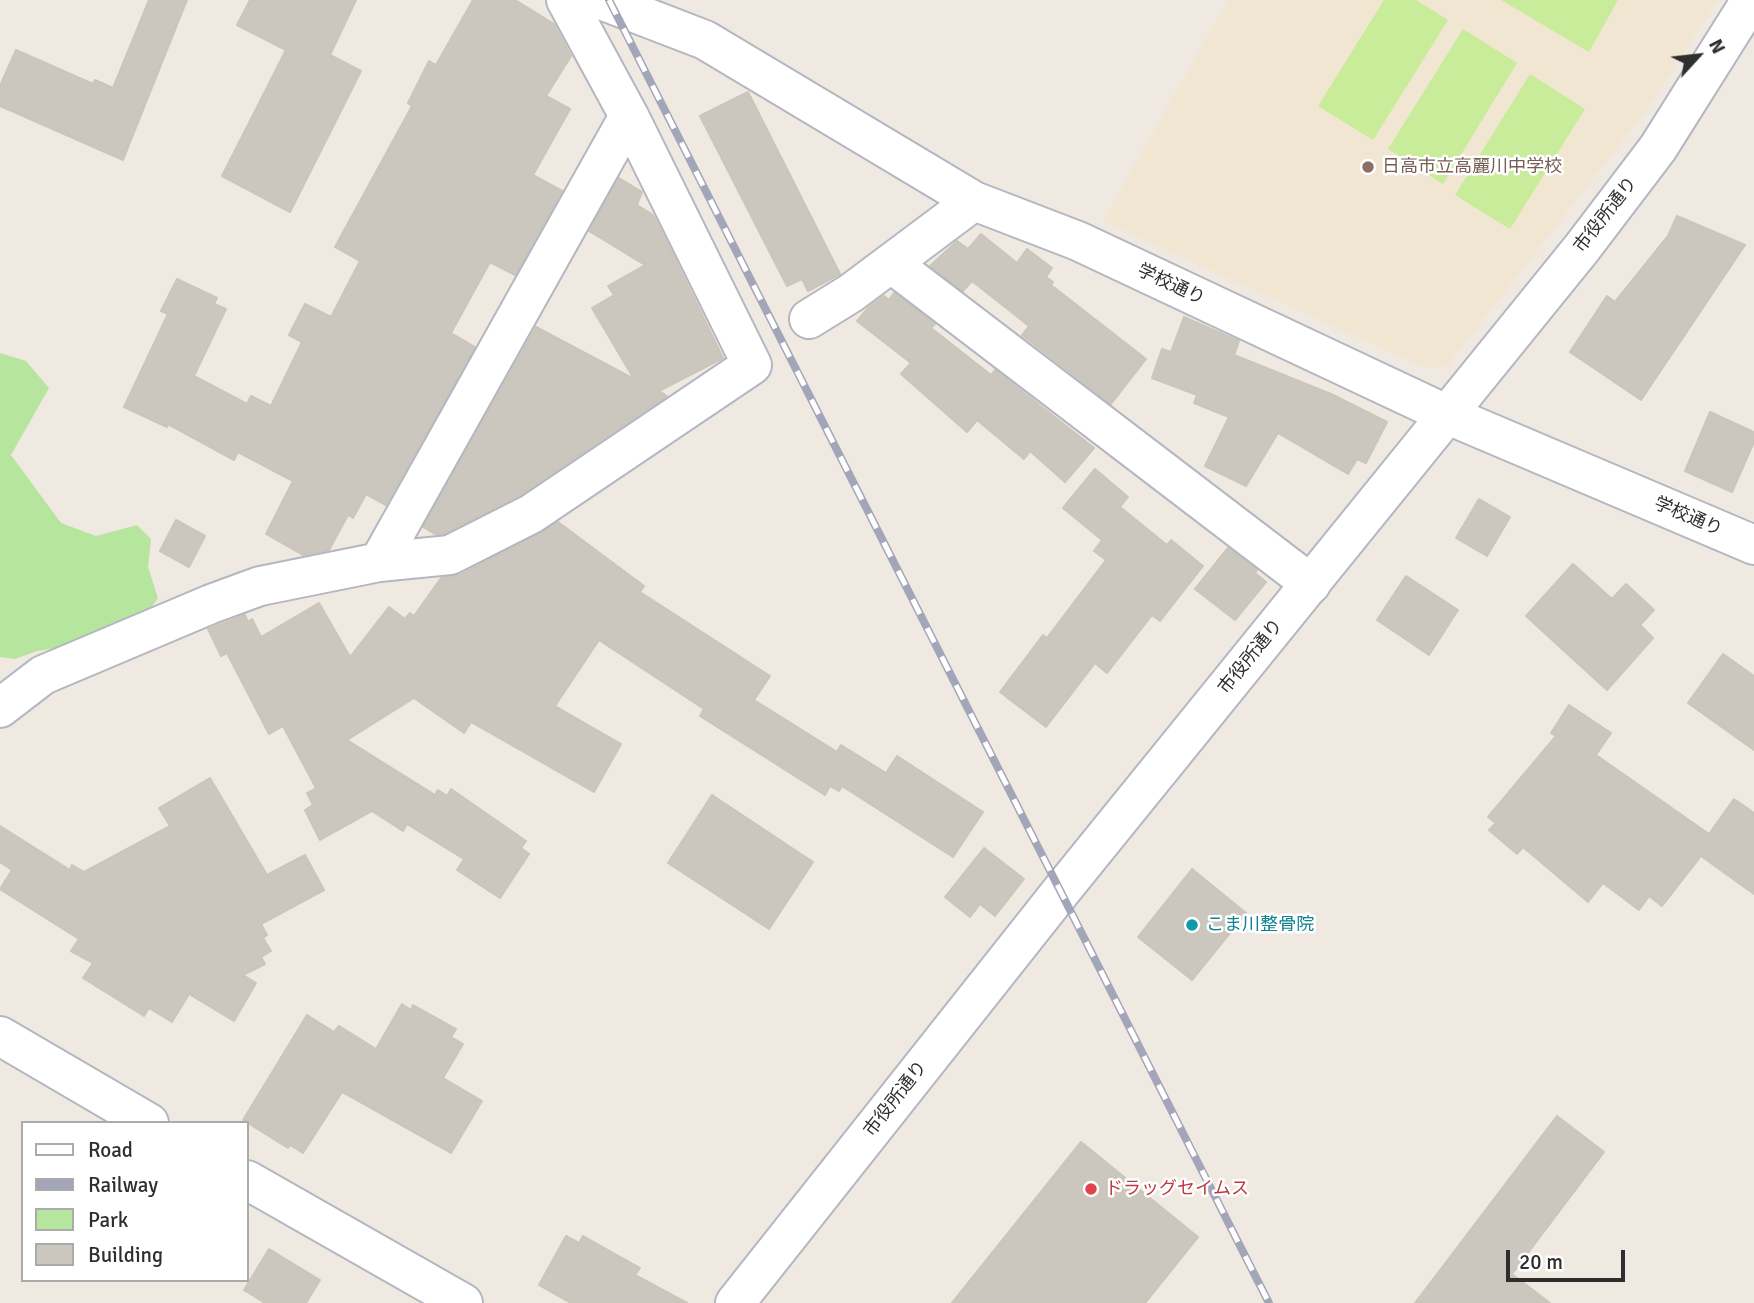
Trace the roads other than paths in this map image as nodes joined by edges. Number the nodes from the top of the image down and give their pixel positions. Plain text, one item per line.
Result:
1 (566, 0) edge
2 (601, 0) edge
3 (1751, 0) edge
4 (629, 116) junction
5 (974, 201) junction
6 (892, 264) junction
7 (809, 319) dead end
8 (1448, 415) junction
9 (1754, 545) edge
10 (379, 562) junction
11 (1311, 583) junction
12 (0, 708) edge
13 (3, 1044) edge
14 (145, 1121) edge
15 (248, 1181) edge
16 (463, 1303) edge
17 (735, 1303) edge

1 - 4 street
2 - 5 street, 学校通り
3 - 8 street, 市役所通り
4 - 10 street
4 - 10 street
5 - 6 street
5 - 8 street, 学校通り
6 - 7 street
6 - 11 street
8 - 9 street, 学校通り
8 - 11 street, 市役所通り
10 - 12 street
11 - 17 street, 市役所通り
13 - 14 street
15 - 16 street

